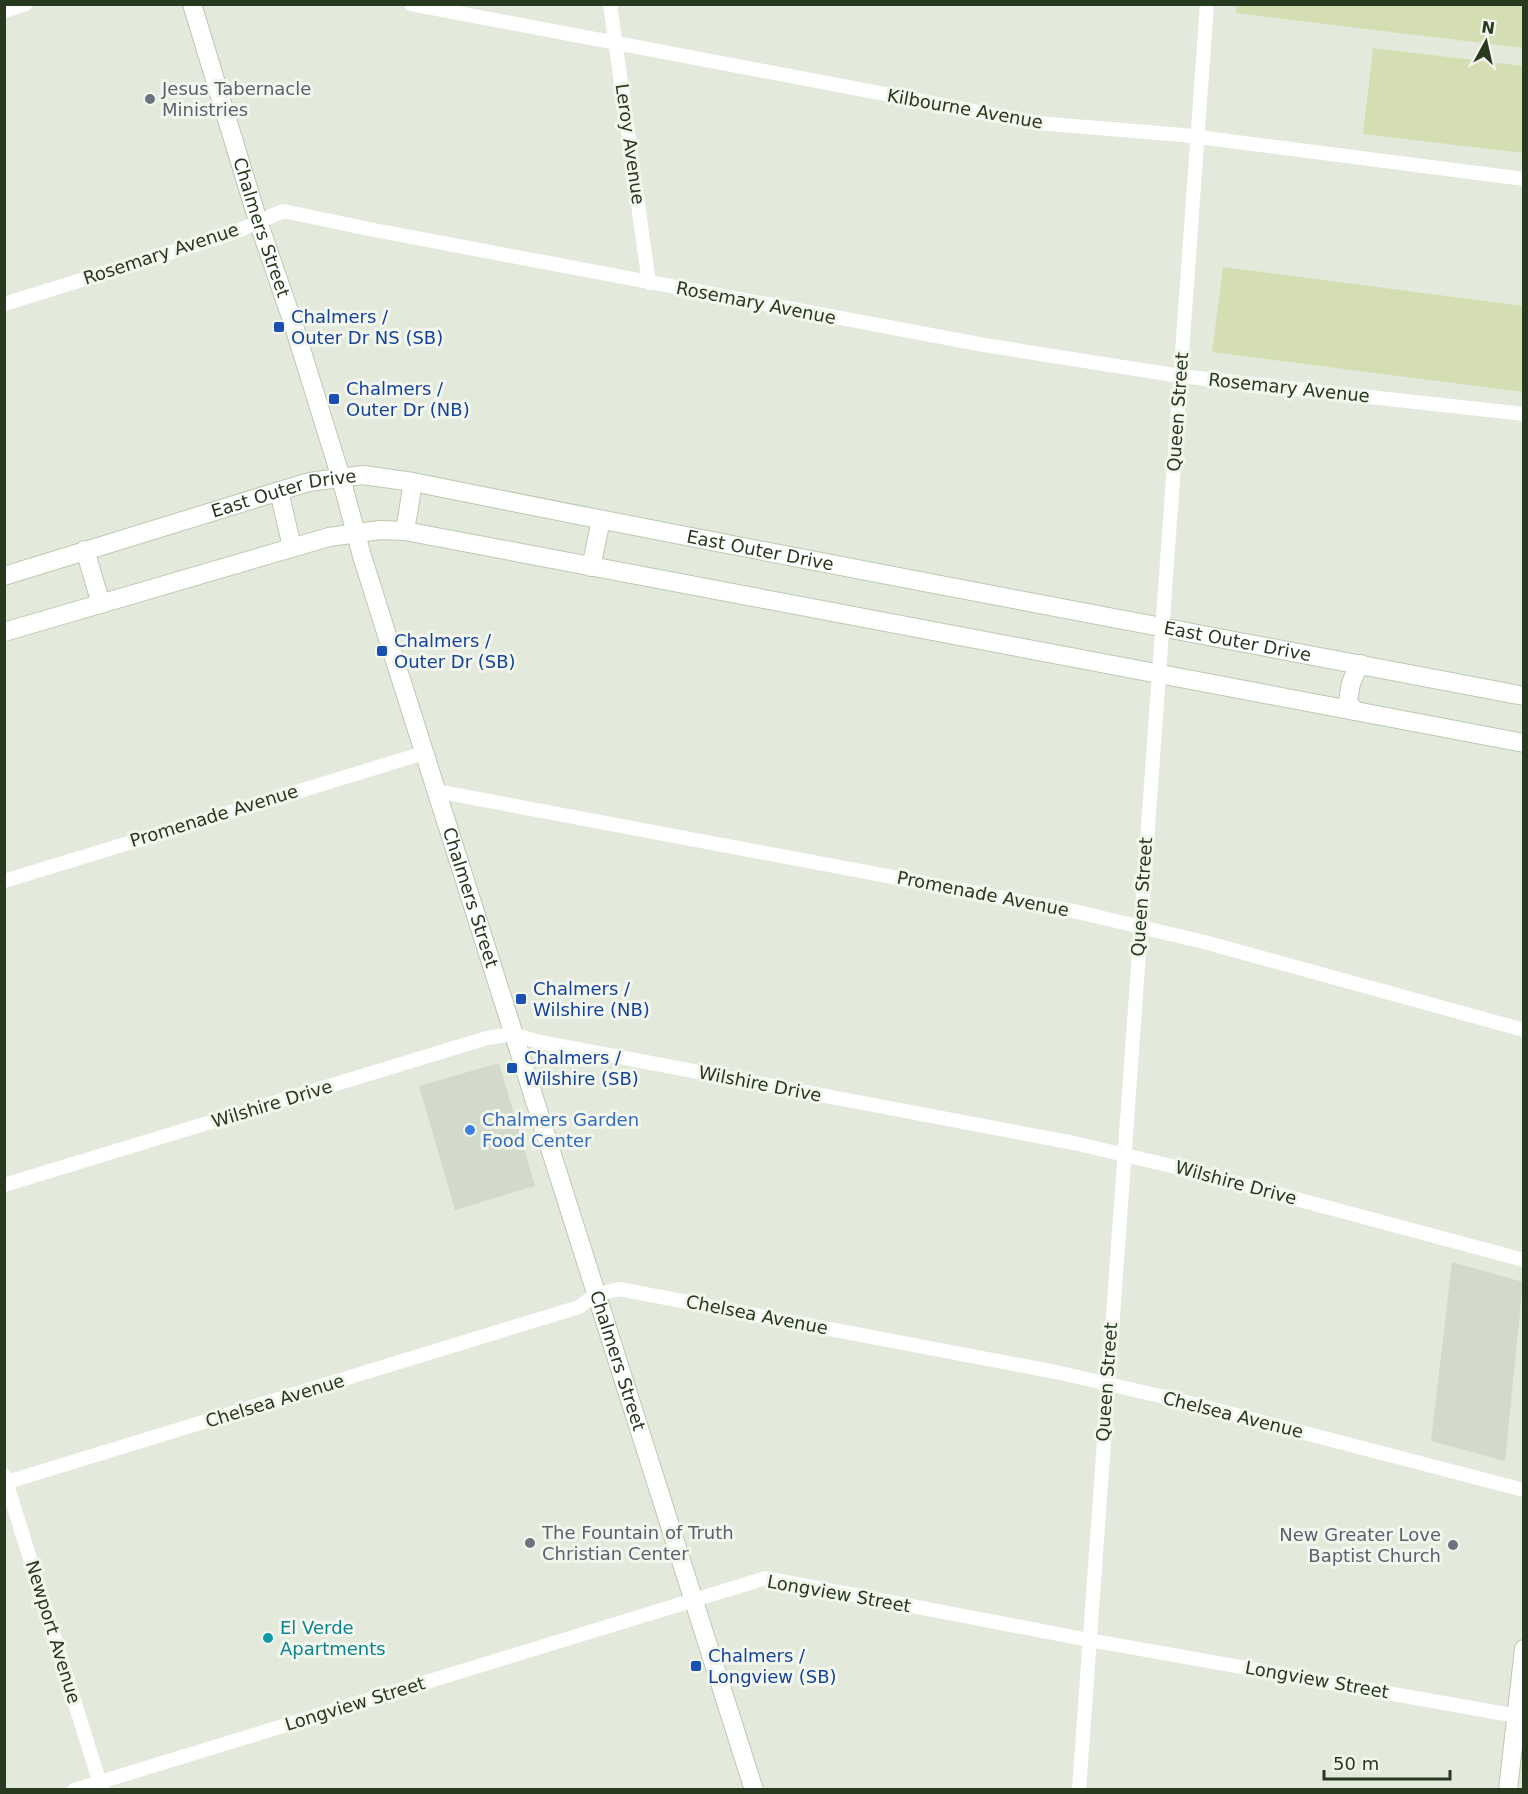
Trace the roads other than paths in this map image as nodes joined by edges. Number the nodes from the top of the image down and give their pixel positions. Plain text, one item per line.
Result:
1 (26, 4) edge
2 (192, 4) edge
3 (411, 4) edge
4 (610, 4) edge
5 (1207, 4) edge
6 (4, 11) edge
7 (616, 45) junction
8 (1197, 138) junction
9 (1524, 179) edge
10 (258, 221) junction
11 (649, 283) junction
12 (4, 303) edge
13 (1180, 376) junction
14 (1524, 414) edge
15 (341, 478) junction
16 (413, 482) junction
17 (279, 491) junction
18 (600, 520) junction
19 (405, 531) junction
20 (356, 532) junction
21 (292, 547) junction
22 (86, 550) junction
23 (591, 567) junction
24 (4, 576) edge
25 (101, 604) junction
26 (1163, 626) junction
27 (4, 632) edge
28 (1361, 664) junction
29 (1159, 675) junction
30 (1524, 696) edge
31 (1355, 711) junction
32 (1524, 743) edge
33 (424, 753) junction
34 (436, 791) junction
35 (4, 881) edge
36 (1140, 927) junction
37 (1524, 1030) edge
38 (512, 1034) junction
39 (1123, 1155) junction
40 (4, 1185) edge
41 (1524, 1260) edge
42 (595, 1295) junction
43 (1107, 1384) junction
44 (5, 1480) edge
45 (1524, 1490) edge
46 (692, 1601) junction
47 (1089, 1640) junction
48 (1524, 1648) edge
49 (1517, 1716) junction
50 (101, 1786) edge
51 (74, 1790) edge
52 (754, 1790) edge
53 (1078, 1790) edge
54 (1508, 1790) edge

1 - 6 street
2 - 10 street, Chalmers Street
3 - 7 street, Kilbourne Avenue
4 - 7 street, Leroy Avenue
5 - 8 street, Queen Street
7 - 8 street, Kilbourne Avenue
7 - 11 street, Leroy Avenue
8 - 9 street, Kilbourne Avenue
8 - 13 street, Queen Street
10 - 11 street, Rosemary Avenue
10 - 12 street, Rosemary Avenue
10 - 15 street, Chalmers Street
11 - 13 street, Rosemary Avenue
13 - 14 street, Rosemary Avenue
13 - 26 street, Queen Street
15 - 16 street, East Outer Drive
15 - 17 street, East Outer Drive
15 - 20 street, Chalmers Street
16 - 18 street, East Outer Drive
16 - 19 street
17 - 21 street
17 - 22 street, East Outer Drive
18 - 23 street
18 - 26 street, East Outer Drive
19 - 20 street
19 - 23 street
20 - 21 street
20 - 33 street, Chalmers Street
21 - 25 street
22 - 24 street, East Outer Drive
22 - 25 street
23 - 29 street
25 - 27 street
26 - 28 street, East Outer Drive
26 - 29 street, Queen Street
28 - 30 street, East Outer Drive
28 - 31 street
29 - 31 street
29 - 36 street, Queen Street
31 - 32 street
33 - 34 street, Chalmers Street
33 - 35 street, Promenade Avenue
34 - 36 street, Promenade Avenue
34 - 38 street, Chalmers Street
36 - 37 street, Promenade Avenue
36 - 39 street, Queen Street
38 - 39 street, Wilshire Drive
38 - 40 street, Wilshire Drive
38 - 42 street, Chalmers Street
39 - 41 street, Wilshire Drive
39 - 43 street, Queen Street
42 - 43 street, Chelsea Avenue
42 - 44 street, Chelsea Avenue
42 - 46 street, Chalmers Street
43 - 45 street, Chelsea Avenue
43 - 47 street, Queen Street
44 - 50 street, Newport Avenue
46 - 47 street, Longview Street
46 - 50 street, Longview Street
46 - 52 street, Chalmers Street
47 - 49 street, Longview Street
47 - 53 street, Queen Street
48 - 49 street
49 - 54 street
50 - 51 street, Longview Street

